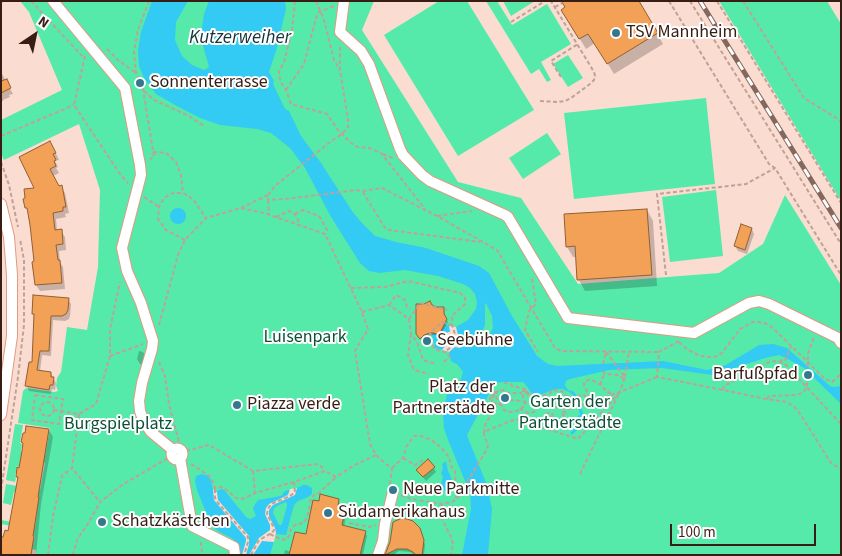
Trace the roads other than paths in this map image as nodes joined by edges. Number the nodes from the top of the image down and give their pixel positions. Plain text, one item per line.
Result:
1 (53, 1) edge
2 (343, 2) edge
3 (1, 204) edge
4 (841, 343) edge
5 (4, 375) edge
6 (1, 415) edge
7 (393, 492) road end
8 (235, 555) edge
9 (378, 555) edge

1 - 8 street
2 - 4 street
3 - 5 street
5 - 6 street
7 - 9 street

